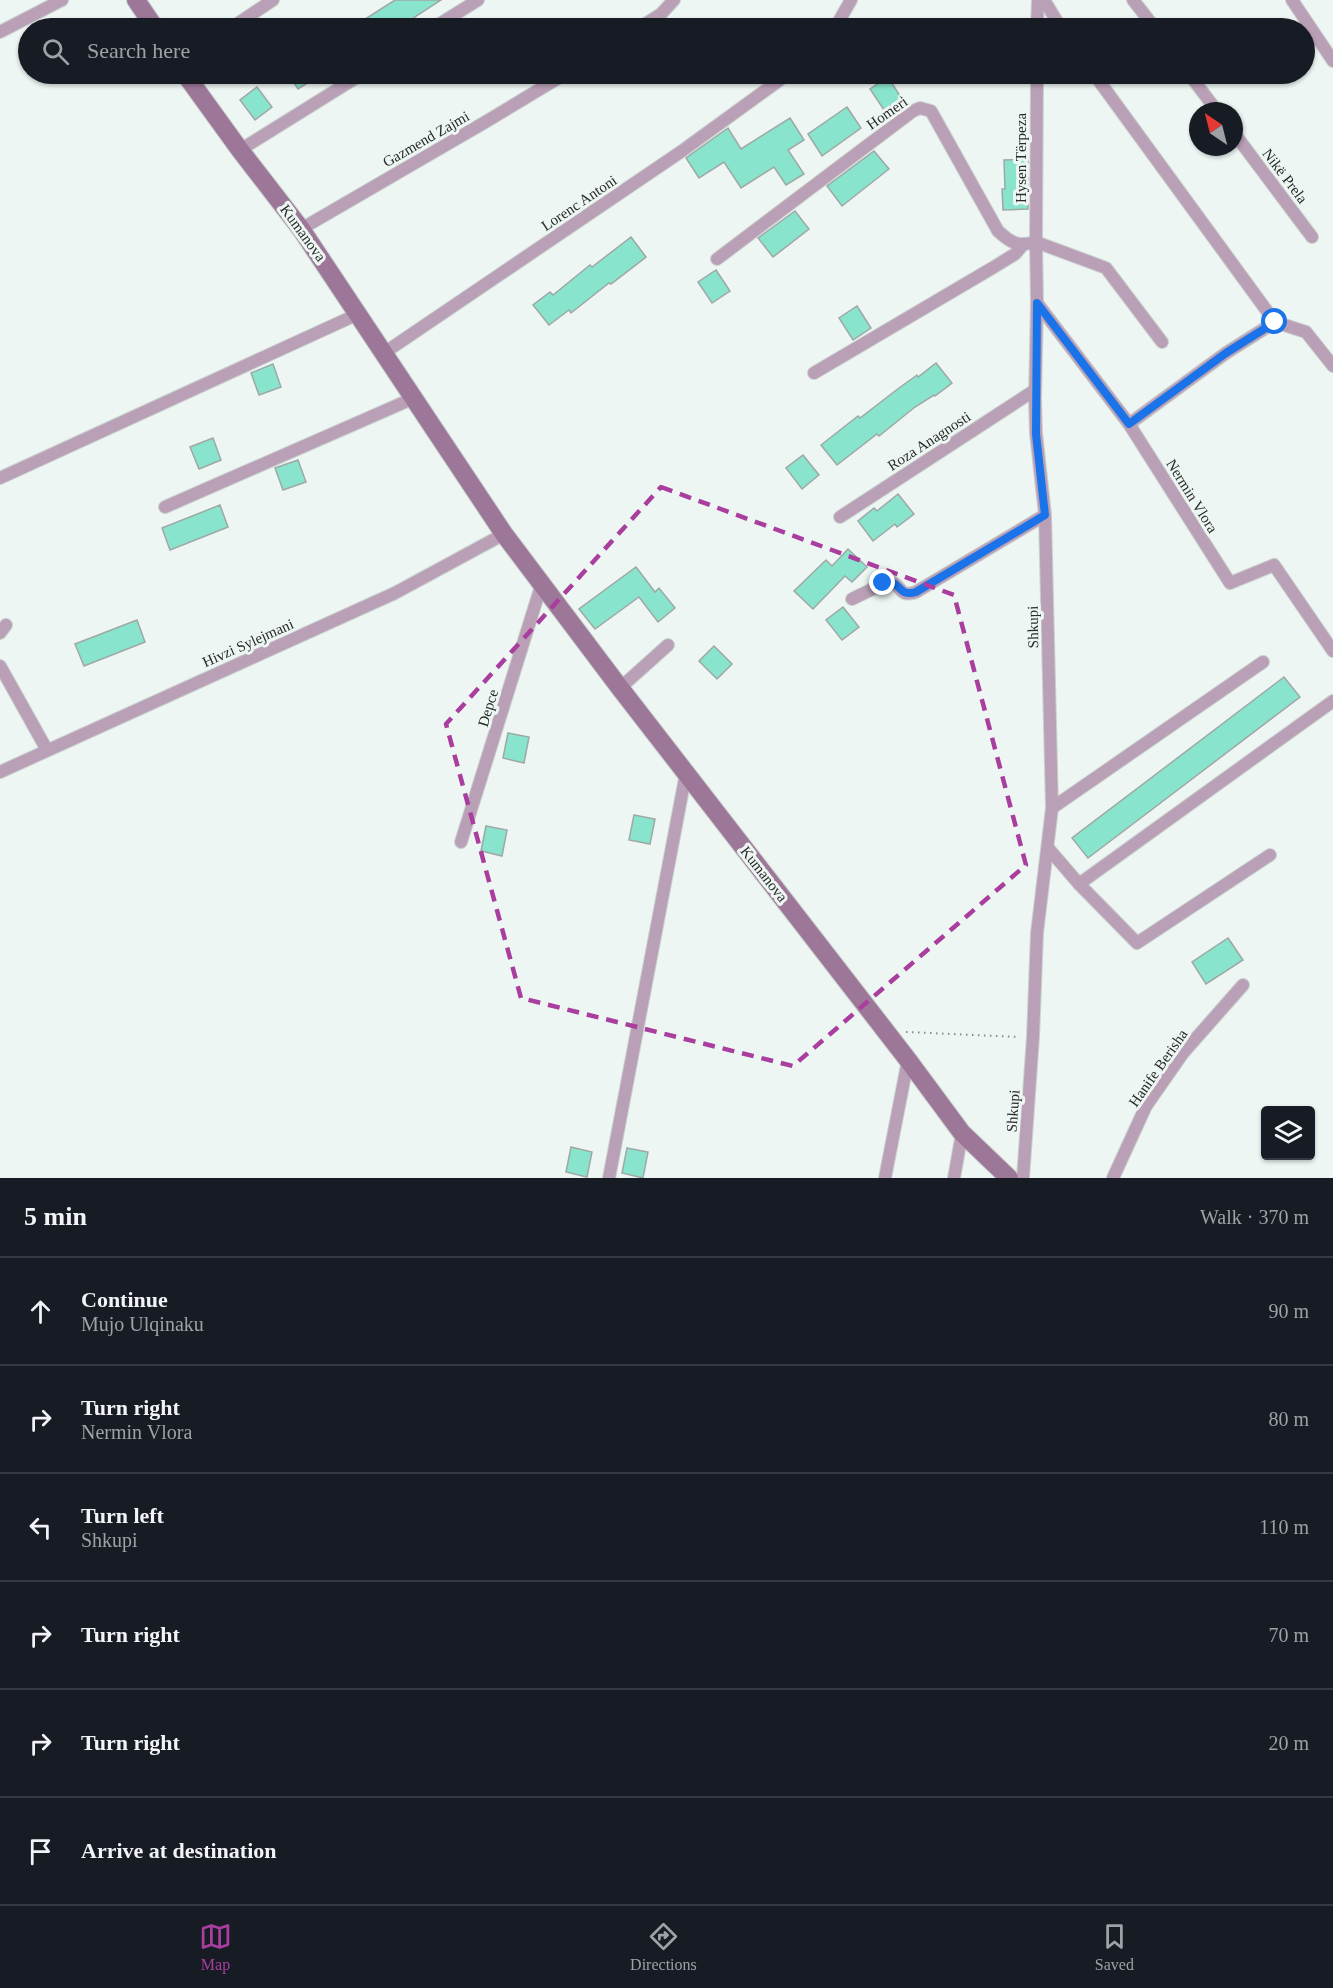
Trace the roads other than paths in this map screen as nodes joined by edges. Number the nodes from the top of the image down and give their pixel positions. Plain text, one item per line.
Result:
1 (62, 0) edge
2 (136, 0) edge
3 (273, 0) edge
4 (478, 0) edge
5 (674, 0) edge
6 (851, 0) edge
7 (1038, 0) edge
8 (1044, 0) edge
9 (1133, 0) edge
10 (1292, 0) edge
11 (27, 18) edge
12 (148, 18) edge
13 (246, 18) edge
14 (449, 18) edge
15 (655, 18) edge
16 (841, 18) edge
17 (1037, 18) edge
18 (1055, 18) edge
19 (1147, 18) edge
20 (1304, 18) edge
21 (18, 23) edge
22 (0, 32) edge
23 (1315, 34) edge
24 (1333, 61) edge
25 (192, 84) edge
26 (346, 84) edge
27 (548, 84) edge
28 (774, 84) edge
29 (1037, 84) edge
30 (1101, 84) edge
31 (1197, 84) edge
32 (1210, 102) edge
33 (1243, 146) edge
34 (240, 150) junction
35 (301, 229) junction
36 (1312, 237) dead end
37 (1036, 242) junction
38 (1022, 246) junction
39 (717, 259) dead end
40 (1037, 303) junction
41 (358, 314) junction
42 (1275, 322) junction
43 (1162, 342) dead end
44 (384, 353) junction
45 (1333, 366) edge
46 (814, 373) dead end
47 (1035, 390) junction
48 (414, 398) junction
49 (1129, 424) junction
50 (0, 478) edge
51 (165, 507) dead end
52 (1045, 515) junction
53 (840, 517) dead end
54 (504, 534) junction
55 (542, 584) junction
56 (852, 599) dead end
57 (668, 645) dead end
58 (1333, 651) edge
59 (1263, 662) dead end
60 (0, 666) edge
61 (620, 688) junction
62 (1333, 700) edge
63 (47, 750) junction
64 (0, 772) edge
65 (686, 773) junction
66 (1052, 808) junction
67 (461, 842) dead end
68 (1048, 848) junction
69 (1270, 855) dead end
70 (1079, 884) junction
71 (1243, 985) dead end
72 (908, 1060) junction
73 (962, 1133) junction
74 (609, 1178) edge
75 (885, 1178) edge
76 (954, 1178) edge
77 (1009, 1178) edge
78 (1023, 1178) edge
79 (1113, 1178) edge

1 - 11 street
2 - 12 main road
3 - 13 street
4 - 14 street
5 - 15 street
6 - 16 street
7 - 17 street
8 - 18 street
9 - 19 street
10 - 20 street
21 - 22 street
23 - 24 street
25 - 34 main road, Kumanova
26 - 34 street
27 - 35 street, Gazmend Zajmi
28 - 44 street, Lorenc Antoni
29 - 37 street, Hysen Tërpeza
30 - 42 street
31 - 32 street
33 - 36 street, Nikë Prela
34 - 35 main road, Kumanova
35 - 41 main road, Kumanova
37 - 38 street
37 - 40 street, Shkupi
37 - 43 street
38 - 39 street, Homeri
38 - 46 street
40 - 47 street, Shkupi
40 - 49 street, Nermin Vlora
41 - 44 main road, Kumanova
41 - 50 street
42 - 45 street
42 - 49 street
44 - 48 main road, Kumanova
47 - 52 street, Shkupi
47 - 53 street, Roza Anagnosti
48 - 51 street
48 - 54 main road, Kumanova
49 - 58 street, Nermin Vlora
52 - 56 street
52 - 66 street, Shkupi
54 - 55 main road, Kumanova
54 - 63 street, Hivzi Sylejmani
55 - 61 main road, Kumanova
55 - 67 street, Depce
57 - 61 street
59 - 66 street
60 - 63 street
61 - 65 main road, Kumanova
62 - 70 street
63 - 64 street, Hivzi Sylejmani
65 - 72 main road, Kumanova
65 - 74 street
66 - 68 street, Shkupi
68 - 70 street
68 - 78 street, Shkupi
69 - 70 street
71 - 79 street, Hanife Berisha
72 - 73 main road, Kumanova
72 - 75 street
73 - 76 street
73 - 77 main road, Kumanova

